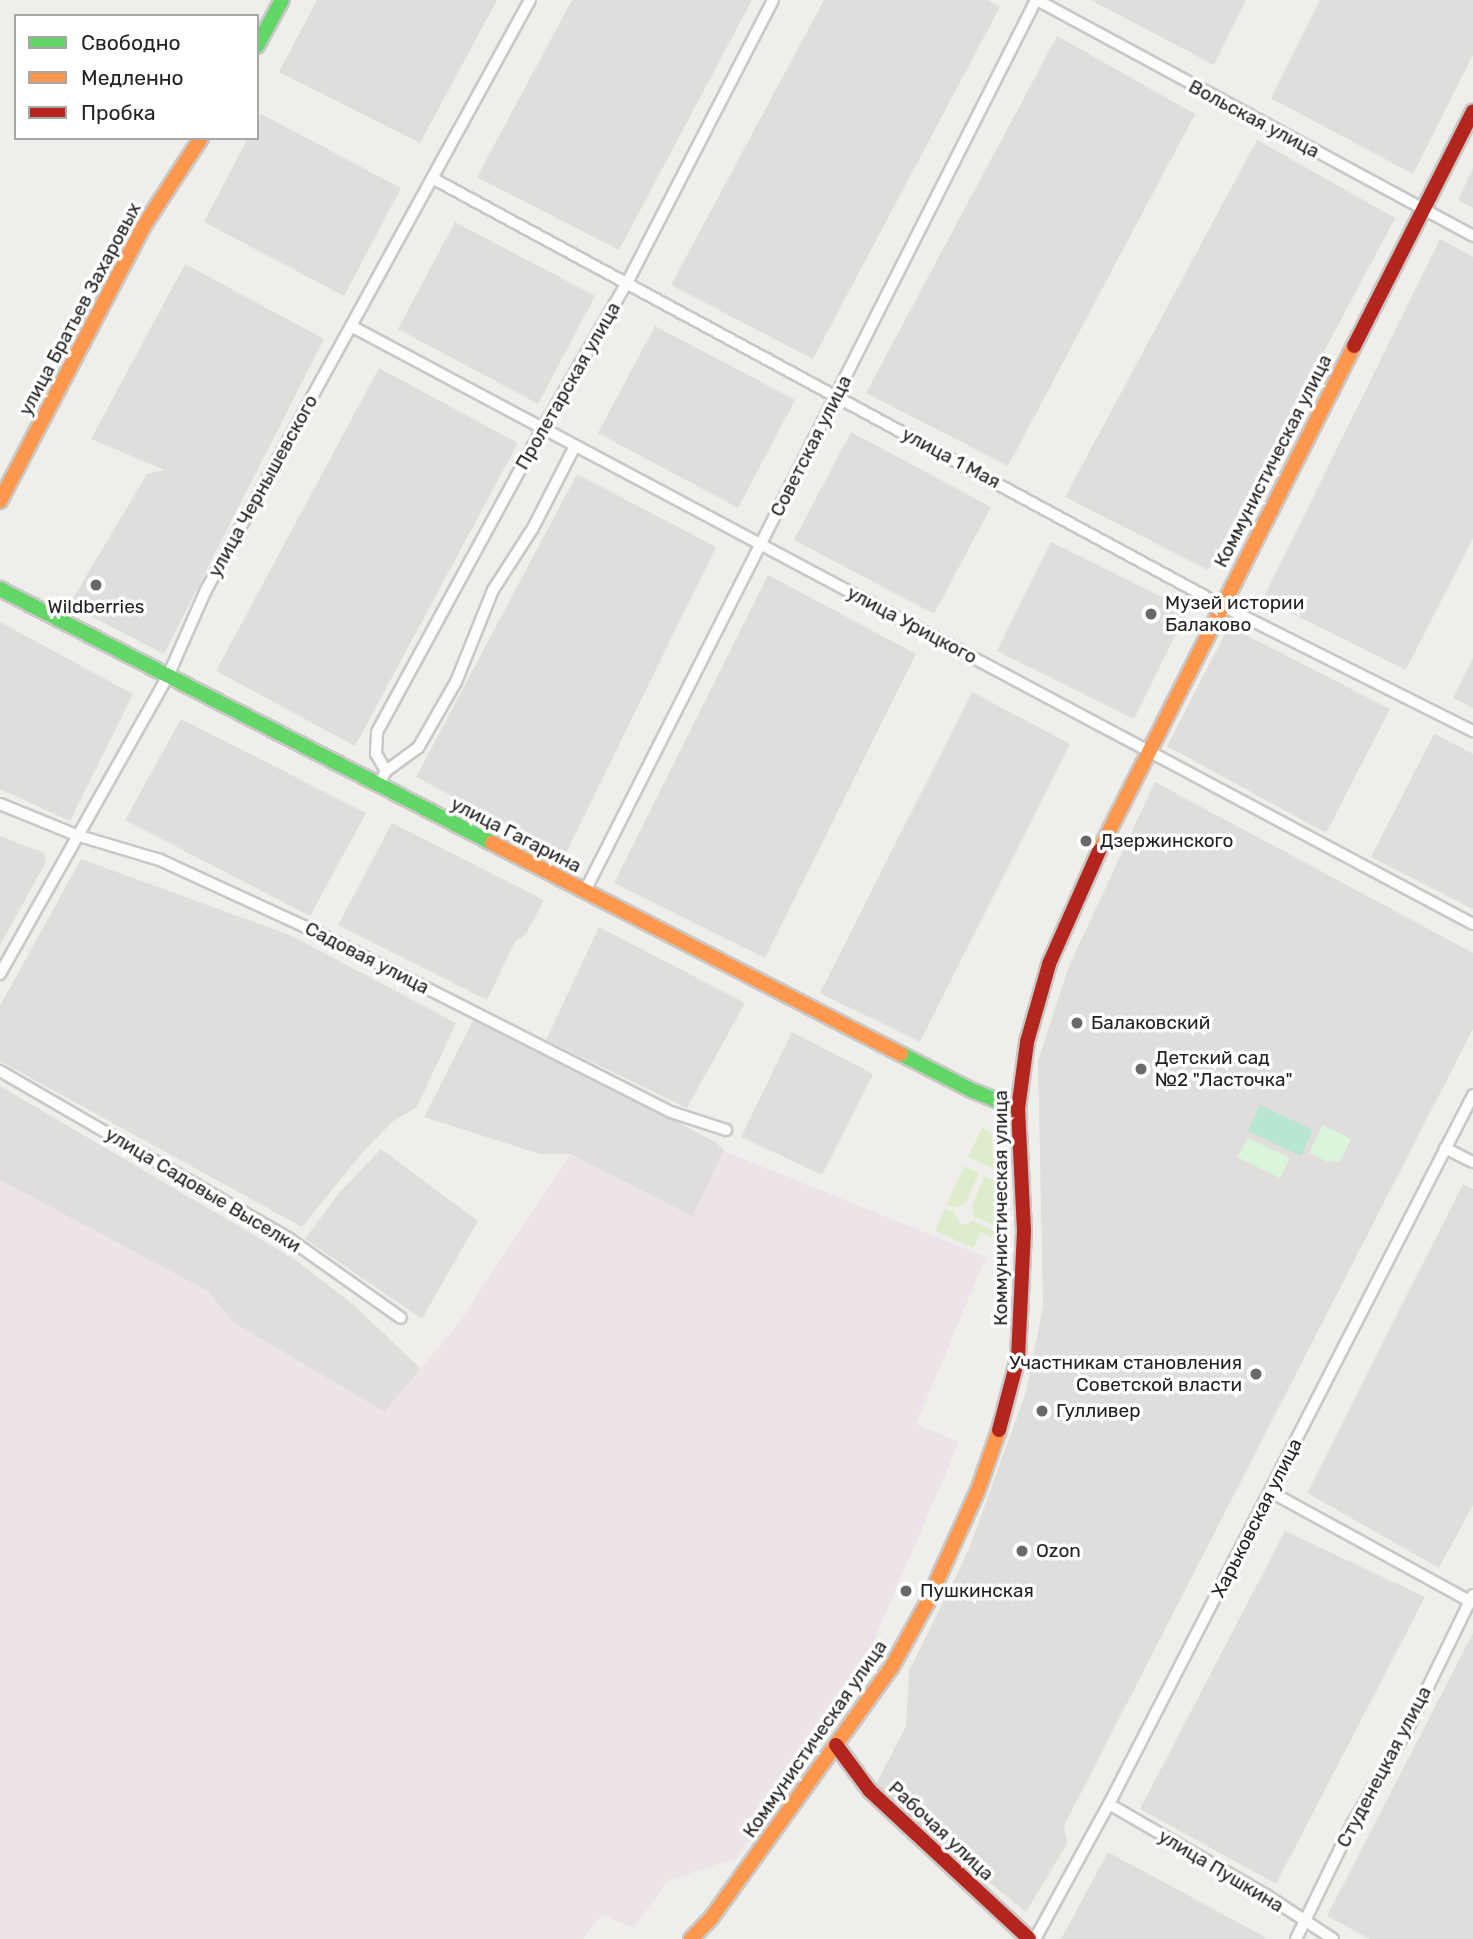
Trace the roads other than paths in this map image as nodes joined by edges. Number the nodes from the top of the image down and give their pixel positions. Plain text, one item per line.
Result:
1 (282, 0) edge
2 (530, 0) edge
3 (773, 0) edge
4 (1036, 0) edge
5 (259, 42) edge
6 (1473, 111) edge
7 (200, 140) edge
8 (432, 178) junction
9 (1423, 210) junction
10 (1473, 236) edge
11 (628, 281) junction
12 (351, 326) junction
13 (836, 396) junction
14 (543, 428) junction
15 (575, 446) junction
16 (0, 501) edge
17 (761, 545) junction
18 (0, 589) edge
19 (1221, 605) junction
20 (168, 676) junction
21 (1473, 731) edge
22 (1148, 750) junction
23 (386, 771) junction
24 (378, 786) junction
25 (0, 804) edge
26 (76, 835) junction
27 (584, 891) junction
28 (1473, 924) edge
29 (0, 974) edge
30 (0, 1071) edge
31 (1473, 1095) edge
32 (1018, 1109) junction
33 (726, 1130) dead end
34 (1445, 1148) junction
35 (1473, 1162) edge
36 (401, 1318) dead end
37 (1271, 1492) junction
38 (1472, 1600) edge
39 (836, 1745) junction
40 (1109, 1804) junction
41 (1305, 1923) junction
42 (691, 1939) edge
43 (1028, 1939) edge
44 (1035, 1939) edge
45 (1296, 1939) edge
46 (1333, 1939) edge

1 - 5 main road
2 - 8 street, улица Чернышевского
3 - 11 street, Пролетарская улица
4 - 9 street, Вольская улица
4 - 13 street, Советская улица
6 - 9 main road, Коммунистическая улица
7 - 16 main road, улица Братьев Захаровых
8 - 11 street, улица 1 Мая
8 - 12 street, улица Чернышевского
9 - 10 street, Вольская улица
9 - 19 main road, Коммунистическая улица
11 - 13 street, улица 1 Мая
11 - 14 street, Пролетарская улица
12 - 14 street, улица Урицкого
12 - 20 street, улица Чернышевского
13 - 17 street, Советская улица
13 - 19 street, улица 1 Мая
14 - 15 street, улица Урицкого
14 - 23 street, Пролетарская улица
15 - 17 street, улица Урицкого
15 - 23 street, Пролетарская улица
17 - 22 street, улица Урицкого
17 - 27 street, Советская улица
18 - 20 main road, улица Гагарина
19 - 21 street, улица 1 Мая
19 - 22 main road, Коммунистическая улица
20 - 24 main road, улица Гагарина
20 - 26 street, улица Чернышевского
22 - 28 street, улица Урицкого
22 - 32 main road, Коммунистическая улица
23 - 24 street, Пролетарская улица
24 - 27 main road, улица Гагарина
25 - 26 street, Садовая улица
26 - 29 street, улица Чернышевского
26 - 33 street, Садовая улица
27 - 32 main road, улица Гагарина
30 - 36 street, улица Садовые Выселки
31 - 34 street, Харьковская улица
32 - 39 main road, Коммунистическая улица
34 - 35 street
34 - 37 street, Харьковская улица
37 - 38 street
37 - 40 street, Харьковская улица
38 - 41 street, Студенецкая улица
39 - 42 main road, Коммунистическая улица
39 - 43 main road, Рабочая улица
40 - 41 street, улица Пушкина
40 - 44 street, Харьковская улица
41 - 45 street, Студенецкая улица
41 - 46 street, улица Пушкина

